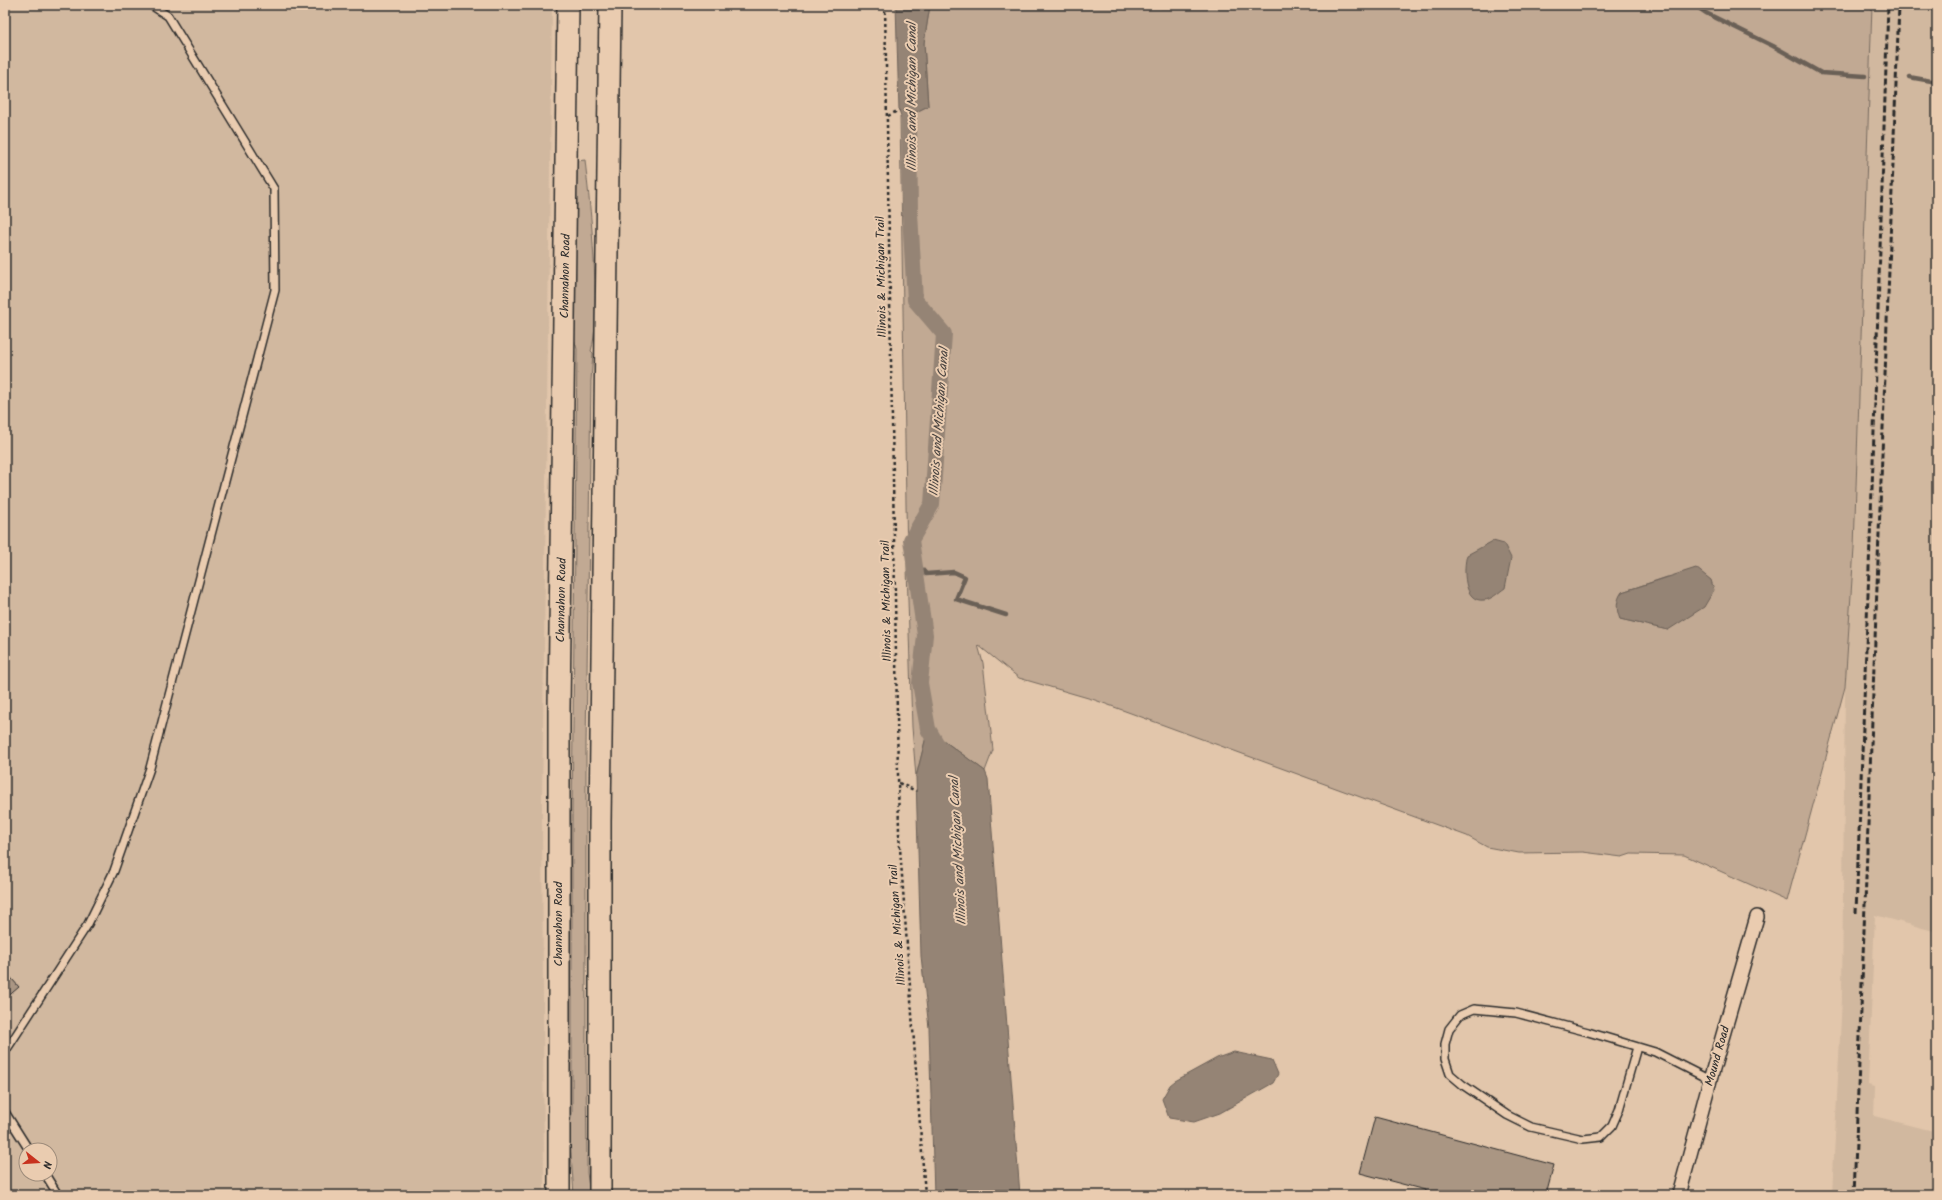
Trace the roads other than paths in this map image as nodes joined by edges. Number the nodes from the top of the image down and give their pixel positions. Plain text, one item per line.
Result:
1 (151, 5) edge
2 (568, 5) edge
3 (610, 5) edge
4 (1757, 917) dead end
5 (1637, 1047) junction
6 (5, 1052) edge
7 (1710, 1080) junction
8 (5, 1112) edge
9 (24, 1142) edge
10 (50, 1182) edge
11 (58, 1195) edge
12 (559, 1195) edge
13 (600, 1195) edge
14 (1679, 1195) edge

1 - 6 lane
2 - 12 main road, Channahon Road
3 - 13 main road
4 - 7 street, Mound Road
5 - 5 lane
5 - 7 lane
7 - 14 street, Mound Road
8 - 9 lane
10 - 11 lane

